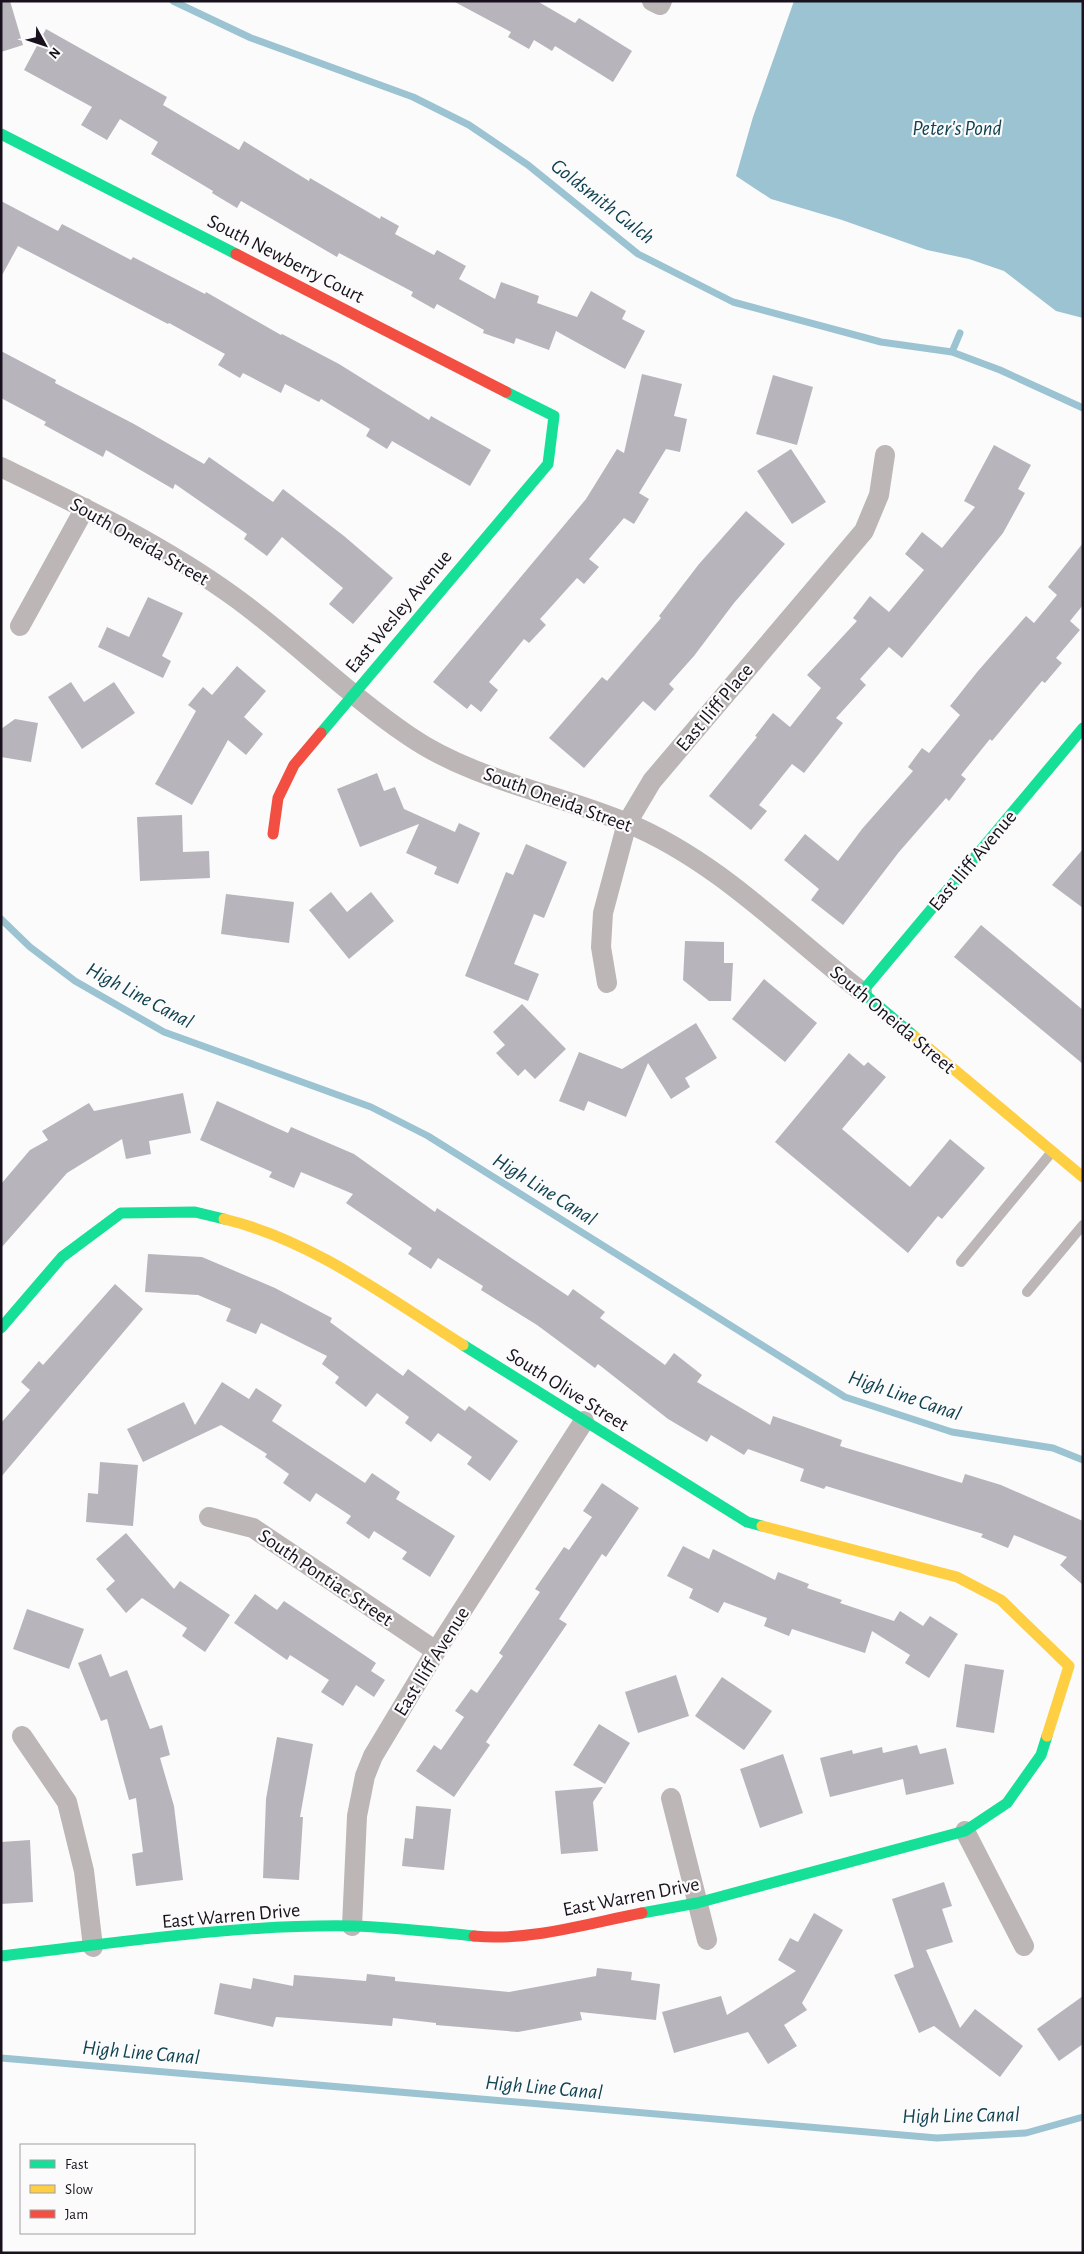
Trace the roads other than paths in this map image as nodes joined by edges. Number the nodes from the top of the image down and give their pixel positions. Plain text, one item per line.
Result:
1 (1, 134) edge
2 (554, 416) joint
3 (885, 455) dead end
4 (1, 467) edge
5 (84, 508) junction
6 (20, 626) dead end
7 (353, 693) junction
8 (1083, 728) edge
9 (627, 822) junction
10 (273, 834) dead end
11 (608, 983) dead end
12 (862, 992) junction
13 (1052, 1152) junction
14 (1083, 1177) edge
15 (1083, 1225) edge
16 (961, 1262) dead end
17 (1027, 1292) dead end
18 (1, 1328) edge
19 (584, 1421) junction
20 (209, 1517) dead end
21 (1000, 1600) joint
22 (436, 1651) junction
23 (22, 1736) dead end
24 (671, 1798) dead end
25 (965, 1831) junction
26 (697, 1903) junction
27 (352, 1926) junction
28 (706, 1940) dead end
29 (93, 1946) junction
30 (1024, 1946) dead end
31 (1, 1956) edge

1 - 2 street, South Newberry Court
2 - 7 street, East Wesley Avenue
3 - 9 street, East Iliff Place
4 - 5 street, South Oneida Street
5 - 6 street
5 - 7 street, South Oneida Street
7 - 9 street, South Oneida Street
7 - 10 street, East Wesley Avenue
8 - 12 street, East Iliff Avenue
9 - 11 street, East Iliff Place
9 - 12 street, South Oneida Street
12 - 13 street, South Oneida Street
13 - 14 street, South Oneida Street
13 - 16 lane
15 - 17 lane
18 - 19 street, South Olive Street
19 - 21 street, South Olive Street
19 - 22 street, East Iliff Avenue
20 - 22 street, South Pontiac Street
21 - 25 street, East Warren Drive
22 - 27 street, East Iliff Avenue
23 - 29 street
24 - 26 street
25 - 26 street, East Warren Drive
25 - 30 street
26 - 27 street, East Warren Drive
26 - 28 street
27 - 29 street, East Warren Drive
29 - 31 street, East Warren Drive

